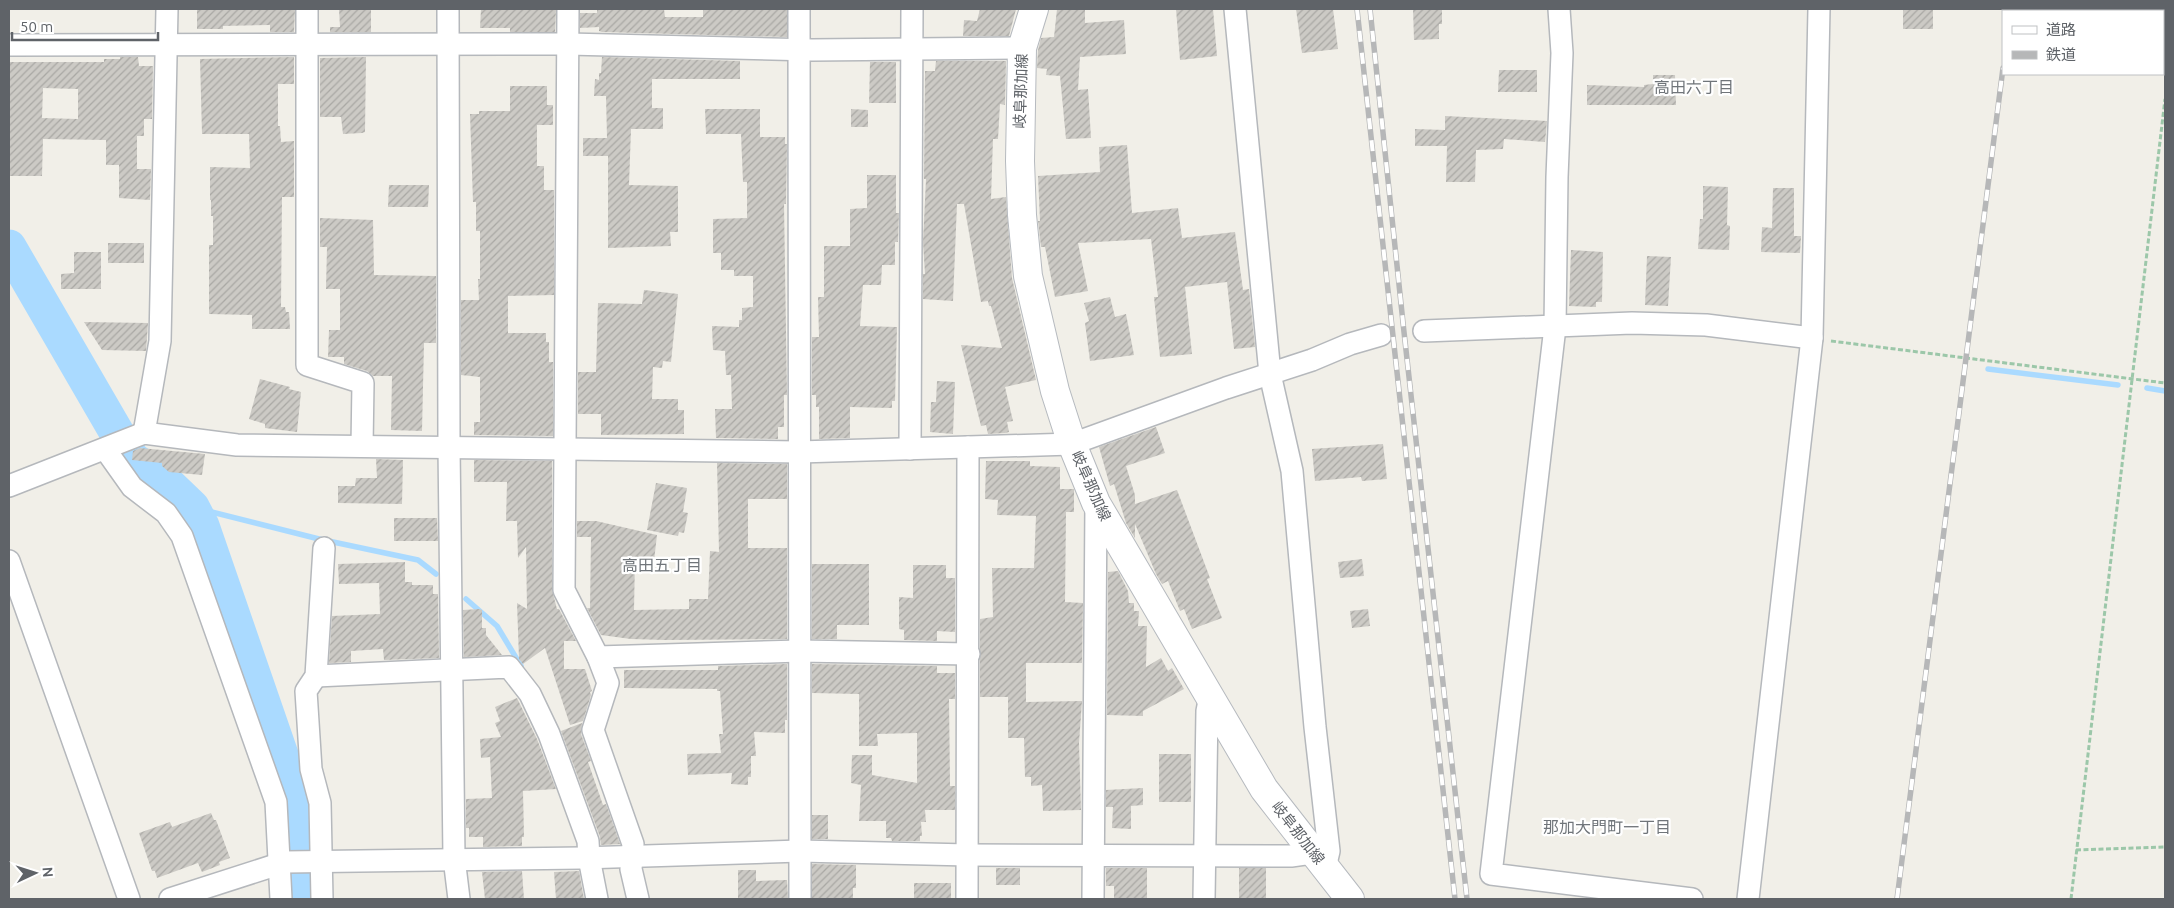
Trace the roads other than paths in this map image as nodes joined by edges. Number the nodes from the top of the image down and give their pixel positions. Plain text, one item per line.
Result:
1 (167, 9) edge
2 (307, 9) edge
3 (448, 9) edge
4 (568, 9) edge
5 (799, 9) edge
6 (912, 9) edge
7 (1034, 9) edge
8 (1235, 9) edge
9 (1559, 9) edge
10 (1819, 9) edge
11 (9, 44) edge
12 (568, 44) junction
13 (448, 45) junction
14 (167, 46) junction
15 (307, 46) junction
16 (1022, 48) junction
17 (799, 49) junction
18 (912, 49) junction
19 (1555, 326) junction
20 (1424, 331) dead end
21 (1381, 336) dead end
22 (1812, 338) junction
23 (1270, 374) junction
24 (144, 433) junction
25 (1072, 444) junction
26 (362, 446) junction
27 (110, 447) junction
28 (449, 447) junction
29 (968, 447) junction
30 (566, 449) junction
31 (910, 449) junction
32 (800, 452) junction
33 (9, 486) edge
34 (1096, 504) junction
35 (324, 548) dead end
36 (9, 561) edge
37 (800, 650) junction
38 (969, 654) junction
39 (598, 657) junction
40 (452, 670) junction
41 (316, 676) junction
42 (1210, 696) junction
43 (800, 851) junction
44 (968, 856) junction
45 (1204, 856) junction
46 (631, 857) junction
47 (1093, 857) junction
48 (454, 858) junction
49 (589, 858) junction
50 (1319, 860) junction
51 (317, 861) junction
52 (283, 862) junction
53 (129, 899) edge
54 (170, 899) edge
55 (281, 899) edge
56 (322, 899) edge
57 (459, 899) edge
58 (597, 899) edge
59 (638, 899) edge
60 (800, 899) edge
61 (967, 899) edge
62 (1093, 899) edge
63 (1204, 899) edge
64 (1350, 899) edge
65 (1692, 899) edge
66 (1748, 899) edge

1 - 14 street
2 - 15 street
3 - 13 street
4 - 12 street
5 - 17 street
6 - 18 street
7 - 16 main road, 岐阜那加線
8 - 23 street
9 - 19 street
10 - 22 street
11 - 14 street
12 - 13 street
12 - 17 street
12 - 30 street
13 - 15 street
13 - 28 street
14 - 15 street
14 - 24 street
15 - 26 street
16 - 18 street
16 - 25 main road, 岐阜那加線
17 - 18 street
17 - 32 street
18 - 31 street
19 - 20 street
19 - 22 street
19 - 65 street
21 - 23 street
22 - 66 street
23 - 25 street
23 - 50 street
24 - 26 street
24 - 27 street
25 - 29 street
25 - 34 main road, 岐阜那加線
26 - 28 street
27 - 33 street
27 - 52 street
28 - 30 street
28 - 40 street
29 - 31 street
29 - 38 street
30 - 32 street
30 - 39 street
31 - 32 street
32 - 37 street
34 - 42 main road, 岐阜那加線
34 - 47 street
35 - 41 street
36 - 53 street
37 - 38 street
37 - 39 street
37 - 43 street
38 - 44 street
39 - 46 street
40 - 41 street
40 - 48 street
40 - 49 street
41 - 51 street
42 - 45 street
42 - 50 main road, 岐阜那加線
43 - 44 street
43 - 46 street
43 - 60 street
44 - 47 street
44 - 61 street
45 - 47 street
45 - 50 street
45 - 63 street
46 - 49 street
46 - 59 street
47 - 62 street
48 - 49 street
48 - 51 street
48 - 57 street
49 - 58 street
50 - 64 main road, 岐阜那加線
51 - 52 street
51 - 56 street
52 - 54 street
52 - 55 street

